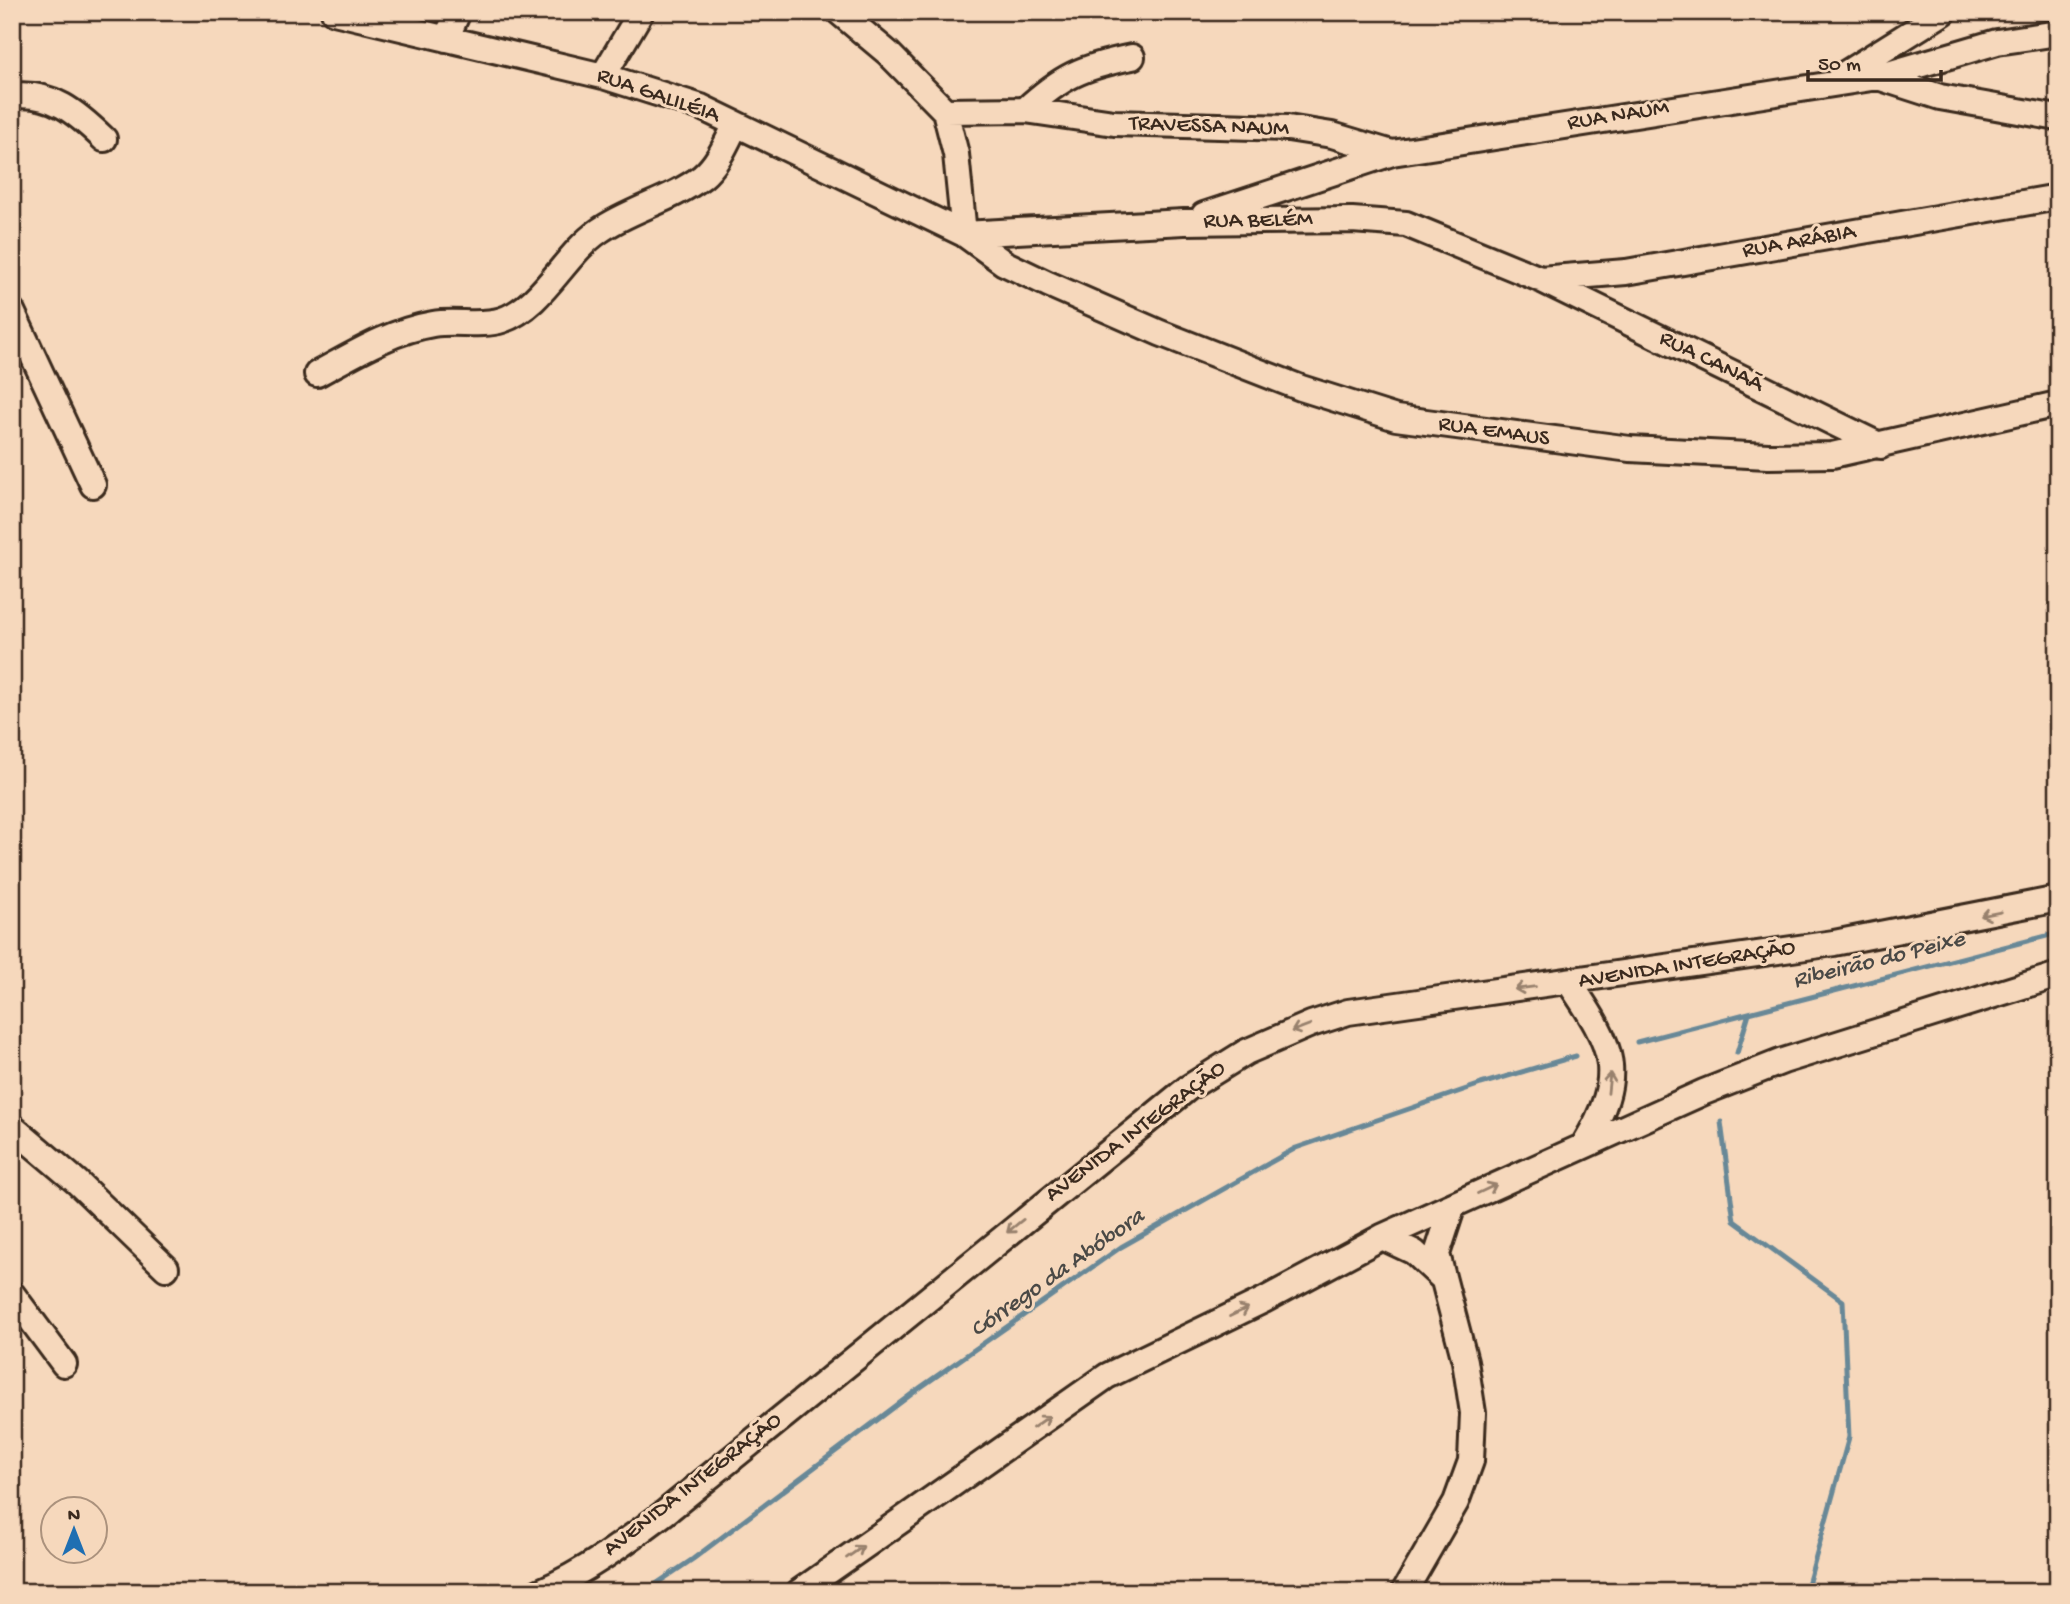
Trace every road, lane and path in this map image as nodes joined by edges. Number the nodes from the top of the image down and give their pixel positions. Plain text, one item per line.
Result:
1 (334, 12) edge
2 (458, 12) edge
3 (641, 12) edge
4 (839, 12) edge
5 (1944, 12) edge
6 (2058, 33) edge
7 (446, 39) junction
8 (1132, 57) dead end
9 (603, 75) junction
10 (1878, 77) junction
11 (1830, 83) junction
12 (12, 96) edge
13 (1024, 110) junction
14 (945, 111) junction
15 (2058, 118) edge
16 (736, 124) junction
17 (104, 139) dead end
18 (1392, 153) junction
19 (2058, 197) edge
20 (1184, 222) junction
21 (964, 234) junction
22 (1540, 279) junction
23 (15, 327) edge
24 (317, 374) dead end
25 (2058, 404) edge
26 (1881, 446) junction
27 (93, 485) dead end
28 (2058, 899) edge
29 (2058, 975) edge
30 (1569, 982) junction
31 (12, 1127) edge
32 (1584, 1145) junction
33 (1453, 1205) junction
34 (1382, 1237) junction
35 (166, 1268) dead end
36 (1441, 1277) junction
37 (12, 1294) edge
38 (64, 1364) dead end
39 (539, 1592) edge
40 (799, 1592) edge
41 (1404, 1592) edge

1 - 7 street, RUA GALILÉIA
2 - 7 street
3 - 9 street
4 - 14 street
5 - 11 street
6 - 10 street, RUA NAUM
7 - 9 street, RUA GALILÉIA
8 - 13 street
9 - 16 street, RUA GALILÉIA
10 - 11 street, RUA NAUM
10 - 15 street
11 - 18 street, RUA NAUM
12 - 17 street
13 - 14 street, TRAVESSA NAUM
13 - 18 street, TRAVESSA NAUM
14 - 21 street
16 - 21 street, RUA GALILÉIA
16 - 24 street
18 - 20 street, RUA NAUM
19 - 22 street, RUA ARÁBIA
20 - 21 street, RUA BELÉM
20 - 22 street, RUA BELÉM
21 - 26 street, RUA EMAUS
22 - 26 street, RUA CANAÃ
23 - 27 street
25 - 26 street, RUA EMAUS
28 -> 30 street, AVENIDA INTEGRAÇÃO
29 - 32 street
32 -> 30 street
30 -> 39 street, AVENIDA INTEGRAÇÃO
31 - 35 street
33 -> 32 street
33 - 34 street
33 - 36 street
34 - 36 street
40 -> 34 street
36 - 41 street
37 - 38 street

